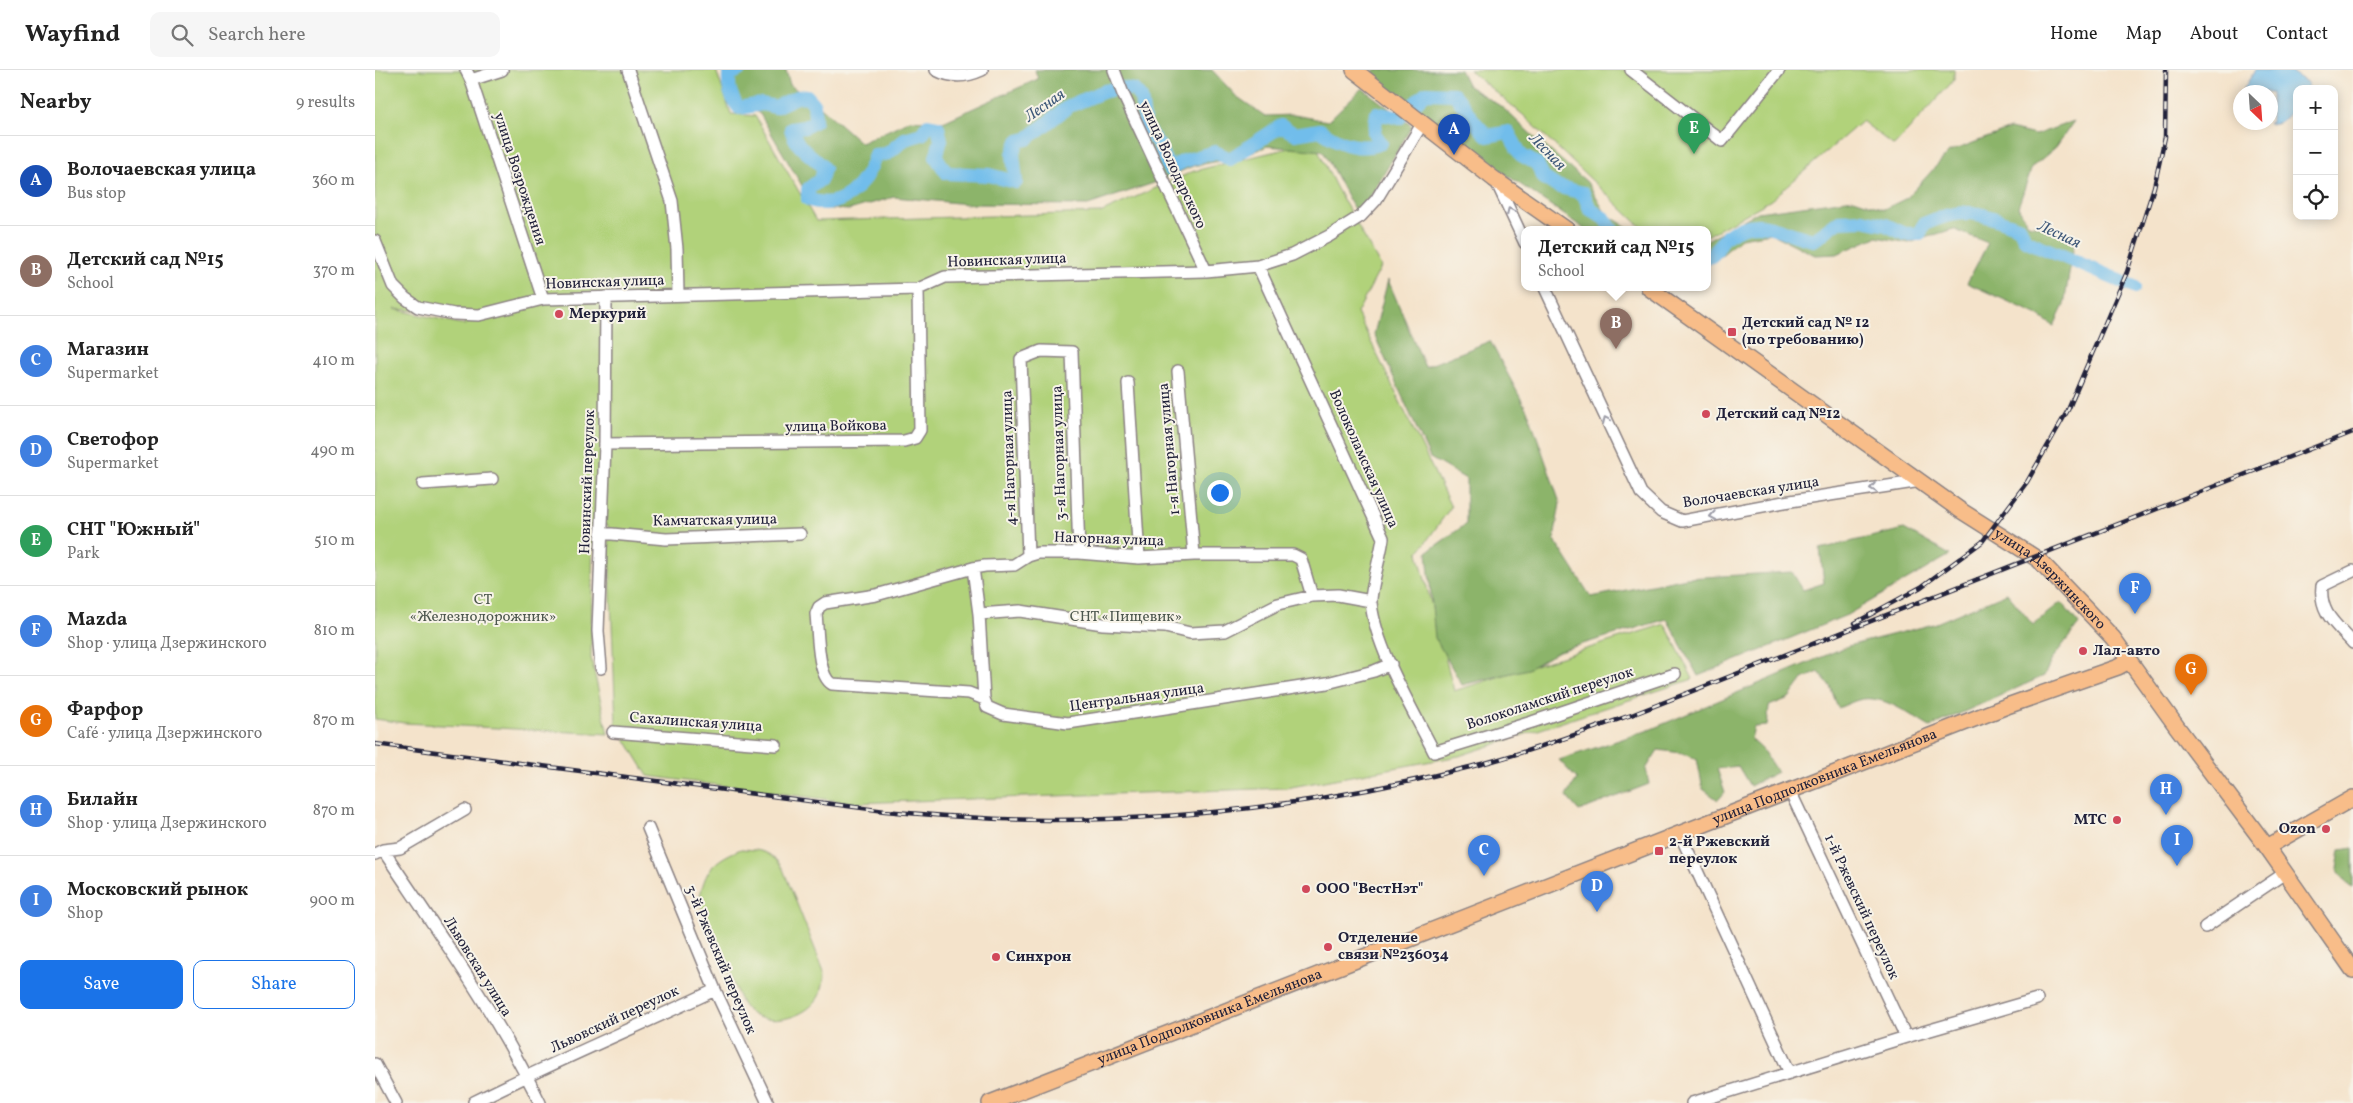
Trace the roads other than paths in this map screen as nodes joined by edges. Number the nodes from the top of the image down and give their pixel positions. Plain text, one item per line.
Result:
1 (502, 70) edge
2 (628, 70) edge
3 (936, 70) edge
4 (982, 70) edge
5 (1114, 70) edge
6 (1354, 70) edge
7 (1631, 70) edge
8 (1779, 70) edge
9 (468, 75) edge
10 (1422, 124) junction
11 (1494, 178) junction
12 (1561, 226) edge
13 (1521, 235) edge
14 (375, 241) edge
15 (1258, 266) junction
16 (1206, 271) junction
17 (918, 289) junction
18 (1546, 291) edge
19 (1653, 291) edge
20 (678, 295) junction
21 (605, 297) junction
22 (543, 299) junction
23 (1071, 352) joint
24 (1178, 371) dead end
25 (1128, 383) dead end
26 (605, 444) junction
27 (492, 479) dead end
28 (1921, 482) junction
29 (423, 484) dead end
30 (601, 533) junction
31 (800, 534) dead end
32 (1079, 553) junction
33 (1194, 555) junction
34 (1028, 556) junction
35 (1139, 558) junction
36 (973, 568) junction
37 (2353, 571) edge
38 (1312, 596) junction
39 (1371, 601) junction
40 (979, 614) junction
41 (2353, 643) edge
42 (2129, 661) junction
43 (1391, 664) junction
44 (601, 668) dead end
45 (1675, 674) dead end
46 (832, 684) joint
47 (984, 699) junction
48 (613, 732) dead end
49 (776, 745) dead end
50 (1434, 752) joint
51 (1789, 791) junction
52 (2353, 798) edge
53 (465, 810) dead end
54 (648, 828) dead end
55 (1680, 834) junction
56 (2267, 847) junction
57 (379, 852) edge
58 (2285, 873) junction
59 (2205, 927) dead end
60 (2353, 970) edge
61 (715, 990) junction
62 (2037, 999) dead end
63 (1906, 1036) junction
64 (375, 1064) edge
65 (1790, 1073) junction
66 (527, 1076) junction
67 (473, 1100) edge
68 (396, 1103) edge
69 (540, 1103) edge
70 (768, 1103) edge
71 (991, 1103) edge
72 (1693, 1103) edge

1 - 9 street
2 - 20 street
3 - 4 street
5 - 16 street, улица Володарского
6 - 10 main road
7 - 8 street
9 - 22 street, улица Возрождения
10 - 11 main road
10 - 15 street, Новинская улица
11 - 12 main road
13 -> 11 street
14 - 22 street, Новинская улица
15 - 16 street, Новинская улица
15 - 39 street, Волоколамская улица
16 - 17 street, Новинская улица
17 - 20 street, Новинская улица
17 - 26 street, улица Войкова
28 -> 18 street, Волочаевская улица
19 - 28 main road, улица Дзержинского
20 - 21 street, Новинская улица
21 - 22 street, Новинская улица
21 - 26 street, Новинский переулок
23 - 32 street, 3-я Нагорная улица
23 - 34 street, 4-я Нагорная улица
24 - 33 street, 1-я Нагорная улица
25 - 35 street
26 - 30 street, Новинский переулок
27 - 29 street
28 - 42 main road, улица Дзержинского
30 - 31 street, Камчатская улица
30 - 44 street, Новинский переулок
32 - 34 street, Нагорная улица
32 - 35 street, Нагорная улица
33 - 35 street, Нагорная улица
33 - 38 street, Нагорная улица
34 - 36 street, Нагорная улица
36 - 40 street
36 - 46 street, Нагорная улица
37 - 41 street
38 - 39 street
38 - 40 street
39 - 43 street, Волоколамская улица
40 - 47 street
42 - 51 main road, улица Подполковника Емельянова
42 - 56 main road, улица Дзержинского
43 - 47 street, Центральная улица
43 - 50 street, Волоколамская улица
45 - 50 street, Волоколамский переулок
46 - 47 street, Центральная улица
48 - 49 street, Сахалинская улица
51 - 55 main road, улица Подполковника Емельянова
51 - 63 street, 1-й Ржевский переулок
52 - 56 main road
53 - 57 street
54 - 61 street, 3-й Ржевский переулок
55 - 65 street
55 - 71 main road, улица Подполковника Емельянова
56 - 58 main road, улица Дзержинского
57 - 66 street, Львовская улица
58 - 59 street
58 - 60 main road, улица Дзержинского
61 - 66 street, Львовский переулок
61 - 70 street, 3-й Ржевский переулок
62 - 63 street
63 - 65 street
64 - 68 street
65 - 72 street
66 - 67 street, Львовский переулок
66 - 69 street, Львовская улица

